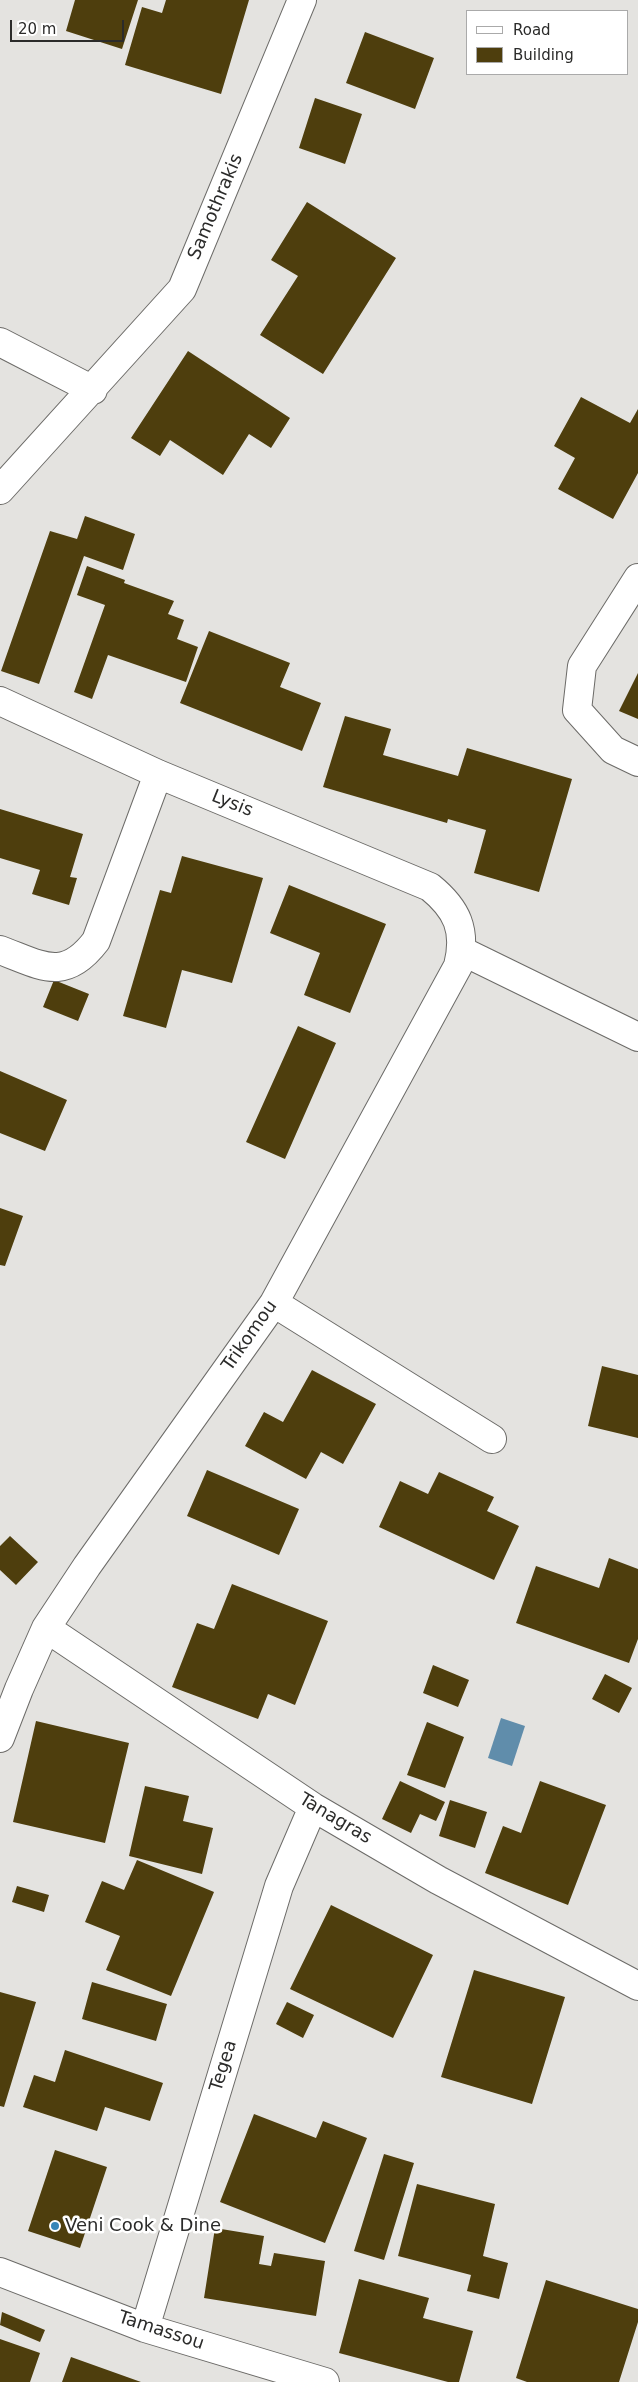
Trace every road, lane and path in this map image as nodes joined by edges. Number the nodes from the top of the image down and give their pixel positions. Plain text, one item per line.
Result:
1 (302, 0) edge
2 (0, 342) edge
3 (93, 390) junction
4 (0, 490) edge
5 (638, 578) edge
6 (0, 701) edge
7 (638, 762) edge
8 (158, 774) junction
9 (457, 916) joint
10 (0, 950) edge
11 (462, 951) junction
12 (638, 1037) edge
13 (274, 1303) junction
14 (492, 1440) dead end
15 (46, 1628) junction
16 (9, 1685) edge
17 (0, 1738) edge
18 (312, 1807) junction
19 (638, 1986) edge
20 (0, 2272) edge
21 (145, 2328) junction
22 (325, 2382) edge

1 - 3 street, Samothrakis
2 - 3 street
3 - 4 street, Samothrakis
5 - 7 street
6 - 8 street, Lysis
8 - 9 street, Lysis
8 - 10 street
9 - 11 street, Trikomou
11 - 12 street
11 - 13 street, Trikomou
13 - 14 street
13 - 15 street, Trikomou
15 - 16 street, Trikomou
15 - 18 street, Tanagras
16 - 17 street, Trikomou
18 - 19 street, Tanagras
18 - 21 street, Tegea
20 - 21 street, Tamassou
21 - 22 street, Tamassou

